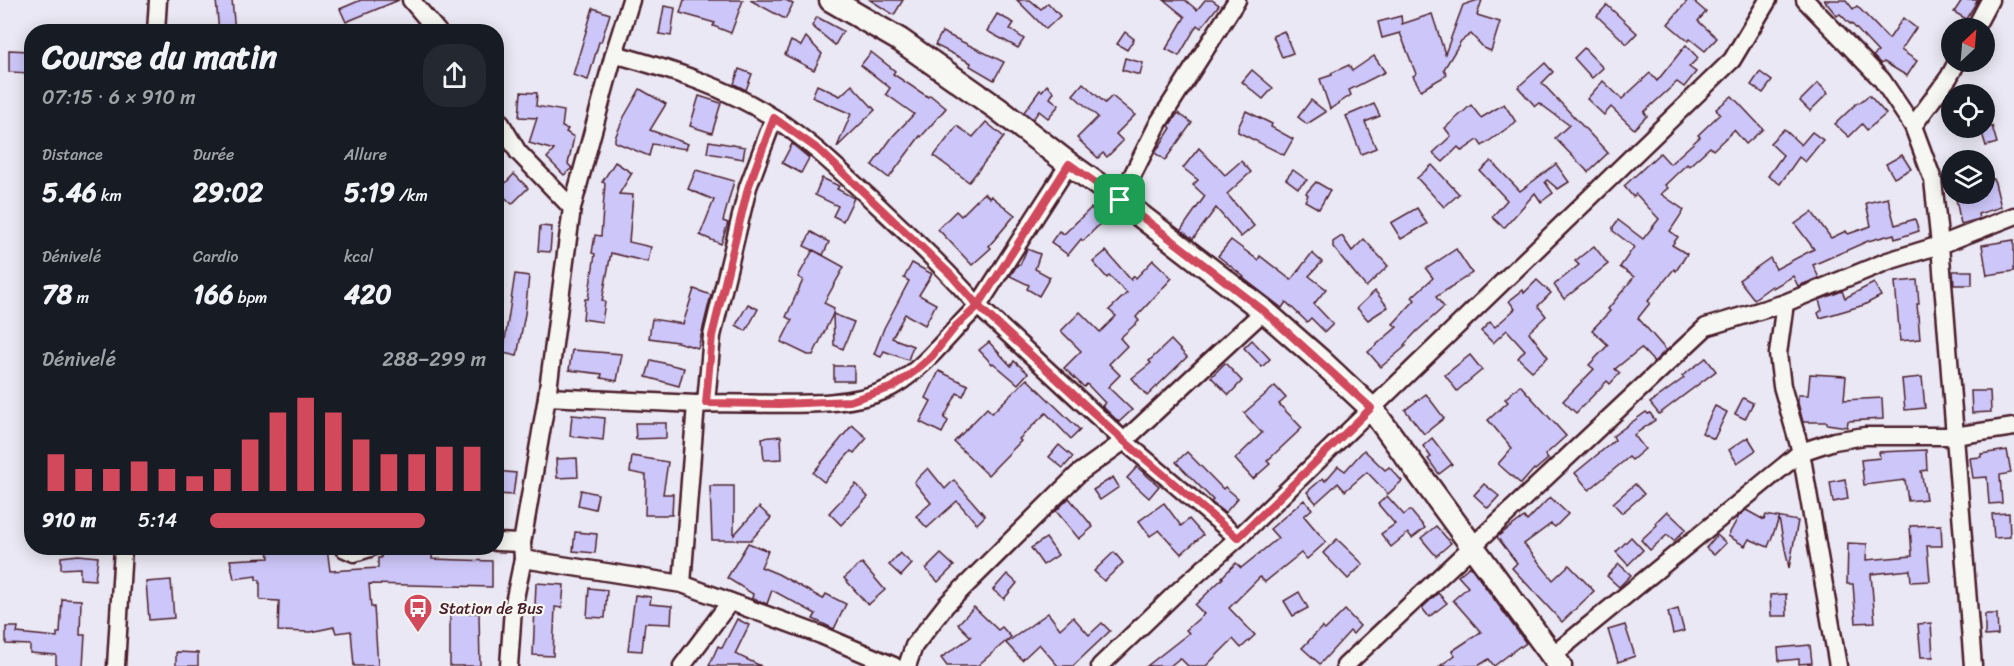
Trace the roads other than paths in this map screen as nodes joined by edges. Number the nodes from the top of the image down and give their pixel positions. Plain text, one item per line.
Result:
1 (158, 0) edge
2 (411, 0) edge
3 (631, 0) edge
4 (831, 0) edge
5 (1237, 0) edge
6 (1768, 0) edge
7 (1805, 0) edge
8 (1990, 0) edge
9 (1980, 18) edge
10 (156, 24) edge
11 (431, 24) edge
12 (614, 54) junction
13 (1952, 72) edge
14 (774, 118) junction
15 (1913, 126) junction
16 (504, 128) edge
17 (1069, 164) junction
18 (1120, 200) junction
19 (572, 208) junction
20 (2014, 216) edge
21 (1940, 245) junction
22 (1785, 303) junction
23 (978, 306) junction
24 (1264, 311) junction
25 (547, 397) junction
26 (701, 403) junction
27 (1371, 408) junction
28 (2014, 427) edge
29 (1954, 436) junction
30 (1124, 441) junction
31 (1801, 452) junction
32 (1238, 538) junction
33 (504, 545) edge
34 (1473, 546) junction
35 (523, 551) junction
36 (123, 555) edge
37 (682, 584) junction
38 (730, 602) junction
39 (1556, 661) edge
40 (116, 666) edge
41 (509, 666) edge
42 (682, 666) edge
43 (894, 666) edge
44 (907, 666) edge
45 (1100, 666) edge
46 (1345, 666) edge
47 (1838, 666) edge
48 (1973, 666) edge

1 - 10 street
2 - 11 street
3 - 12 street
4 - 17 main road
5 - 18 street
6 - 27 street
7 - 15 street
8 - 9 street
12 - 14 street
12 - 19 street
13 - 15 street
14 - 23 street
14 - 26 street
15 - 21 street
16 - 19 street
17 - 18 main road
17 - 23 street
18 - 24 main road
19 - 25 street
20 - 21 street
21 - 22 street
21 - 29 street
22 - 31 street
22 - 34 street
23 - 26 street
23 - 30 street
24 - 27 main road
24 - 30 street
25 - 26 street
25 - 35 street
26 - 37 street
27 - 32 street
27 - 34 main road
28 - 29 street
29 - 31 street
29 - 48 street
30 - 32 street
30 - 44 street
31 - 39 street
31 - 47 street
32 - 45 street
33 - 35 street
34 - 39 main road
34 - 46 street
35 - 37 street
35 - 41 street
36 - 40 street
37 - 38 street
38 - 42 street
38 - 43 street

